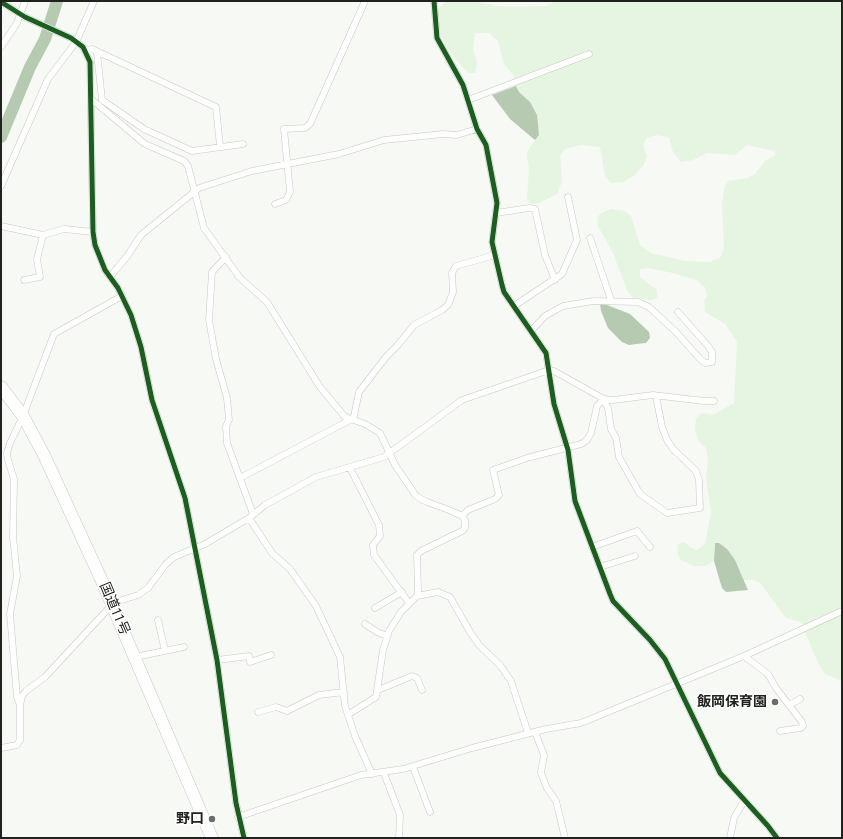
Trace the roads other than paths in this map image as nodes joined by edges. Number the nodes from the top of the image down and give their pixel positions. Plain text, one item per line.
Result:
1 (25, 1) edge
2 (94, 1) edge
3 (365, 1) edge
4 (434, 1) edge
5 (1, 2) edge
6 (22, 15) junction
7 (76, 42) junction
8 (1, 47) edge
9 (85, 51) junction
10 (97, 52) junction
11 (589, 54) dead end
12 (91, 100) junction
13 (468, 100) junction
14 (477, 129) junction
15 (243, 144) dead end
16 (220, 146) junction
17 (288, 165) junction
18 (1, 186) edge
19 (195, 192) junction
20 (568, 197) dead end
21 (275, 204) dead end
22 (496, 213) junction
23 (1, 226) edge
24 (93, 232) junction
25 (43, 234) junction
26 (590, 238) dead end
27 (495, 255) junction
28 (226, 256) junction
29 (110, 277) junction
30 (24, 280) dead end
31 (555, 280) junction
32 (122, 296) junction
33 (611, 300) junction
34 (514, 306) junction
35 (678, 312) dead end
36 (531, 331) junction
37 (549, 370) junction
38 (1, 387) edge
39 (656, 396) junction
40 (604, 400) junction
41 (714, 401) dead end
42 (23, 416) junction
43 (350, 420) junction
44 (567, 447) junction
45 (389, 453) junction
46 (350, 468) junction
47 (240, 478) junction
48 (251, 516) junction
49 (462, 516) junction
50 (650, 547) dead end
51 (196, 548) junction
52 (592, 548) junction
53 (634, 556) dead end
54 (600, 567) junction
55 (402, 592) junction
56 (417, 596) junction
57 (409, 603) junction
58 (113, 605) junction
59 (375, 608) dead end
60 (842, 611) edge
61 (158, 620) dead end
62 (365, 624) dead end
63 (387, 636) junction
64 (184, 646) dead end
65 (165, 651) junction
66 (271, 654) dead end
67 (744, 656) junction
68 (135, 657) junction
69 (218, 660) junction
70 (676, 684) junction
71 (378, 690) junction
72 (422, 690) dead end
73 (344, 692) junction
74 (800, 699) dead end
75 (20, 705) junction
76 (789, 706) junction
77 (258, 712) dead end
78 (349, 714) junction
79 (780, 731) dead end
80 (535, 732) junction
81 (528, 733) junction
82 (1, 748) edge
83 (413, 767) junction
84 (384, 773) junction
85 (372, 774) junction
86 (744, 801) junction
87 (430, 812) dead end
88 (238, 817) junction
89 (212, 838) edge
90 (244, 838) edge
91 (399, 838) edge
92 (566, 838) edge
93 (730, 838) edge
94 (777, 838) edge

1 - 6 street
2 - 7 street
3 - 17 street
4 - 13 street
5 - 6 street
6 - 7 street
6 - 8 street
7 - 9 street
7 - 18 street
9 - 10 street
9 - 12 street
10 - 16 street
10 - 16 street
11 - 13 street
12 - 19 street
12 - 24 street
13 - 14 street
14 - 17 street
14 - 22 street
15 - 16 street
17 - 19 street
17 - 21 street
19 - 28 street
19 - 29 street
20 - 31 street
22 - 27 street
22 - 31 street
23 - 25 street
24 - 25 street
24 - 29 street
25 - 30 street
26 - 33 street
27 - 34 street
27 - 43 street
28 - 43 street
28 - 47 street
29 - 32 street
31 - 34 street
32 - 42 street
32 - 51 street
33 - 35 street
33 - 36 street
34 - 36 street
36 - 37 street
37 - 40 street
37 - 44 street
37 - 45 street
38 - 42 highway, 国道11号
39 - 40 street
39 - 40 street
39 - 41 street
40 - 44 street
42 - 58 highway, 国道11号
42 - 75 street
43 - 45 street
43 - 47 street
44 - 49 street
44 - 52 street
45 - 46 street
45 - 49 street
46 - 48 street
46 - 55 street
47 - 48 street
48 - 51 street
48 - 73 street
49 - 56 street
50 - 52 street
51 - 58 street
51 - 69 street
52 - 54 street
53 - 54 street
54 - 70 street
55 - 57 street
55 - 59 street
56 - 57 street
56 - 81 street
57 - 63 street
58 - 68 highway, 国道11号
58 - 75 street
60 - 67 street
61 - 65 street
62 - 63 street
63 - 71 street
64 - 65 street
65 - 68 street
66 - 69 street
67 - 70 street
67 - 76 street
68 - 89 highway, 国道11号
69 - 88 street
70 - 80 street
70 - 86 street
71 - 72 street
71 - 78 street
73 - 77 street
73 - 78 street
74 - 76 street
75 - 82 street
76 - 79 street
78 - 85 street
80 - 81 street
80 - 92 street
81 - 83 street
83 - 84 street
83 - 87 street
84 - 85 street
84 - 91 street
85 - 88 street
86 - 93 street
86 - 94 street
88 - 90 street

